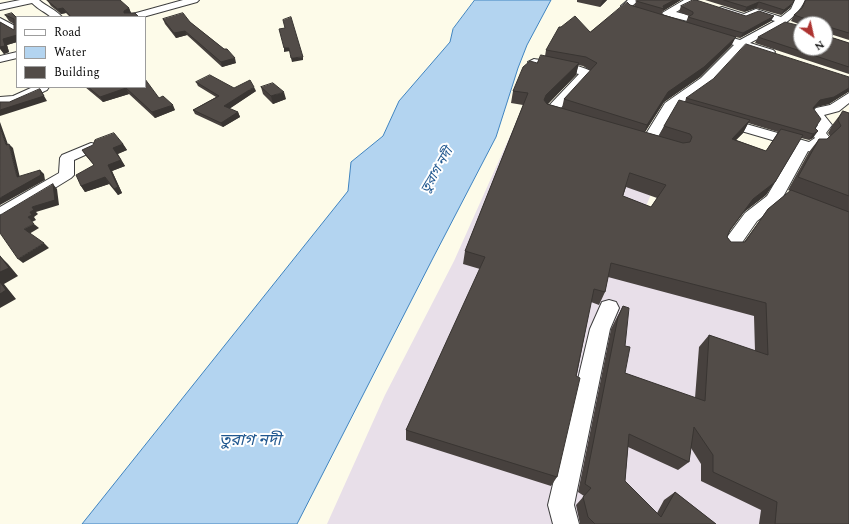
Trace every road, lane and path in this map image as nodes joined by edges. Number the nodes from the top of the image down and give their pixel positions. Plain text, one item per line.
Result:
1 (34, 0) edge
2 (194, 0) edge
3 (634, 0) edge
4 (800, 0) edge
5 (693, 1) edge
6 (0, 7) edge
7 (714, 7) edge
8 (667, 13) junction
9 (56, 16) edge
10 (136, 16) edge
11 (653, 17) edge
12 (0, 21) edge
13 (782, 21) junction
14 (719, 26) edge
15 (793, 26) edge
16 (16, 31) edge
17 (741, 38) junction
18 (16, 55) edge
19 (782, 56) edge
20 (0, 59) edge
21 (534, 62) edge
22 (41, 88) edge
23 (849, 97) edge
24 (0, 101) edge
25 (670, 106) junction
26 (580, 121) edge
27 (635, 138) edge
28 (804, 145) junction
29 (91, 148) edge
30 (0, 214) edge
31 (728, 249) edge
32 (609, 308) dead end
33 (566, 524) edge

1 - 6 street
1 - 9 street
2 - 10 street
3 - 11 street
4 - 13 street
5 - 8 street
7 - 13 street
8 - 14 street
8 - 17 street
12 - 16 street
13 - 15 street
13 - 17 street
17 - 19 street
17 - 25 street
18 - 20 street
21 - 26 street
22 - 24 street
23 - 28 street
25 - 27 street
25 - 28 street
28 - 31 street
29 - 30 street
32 - 33 street

